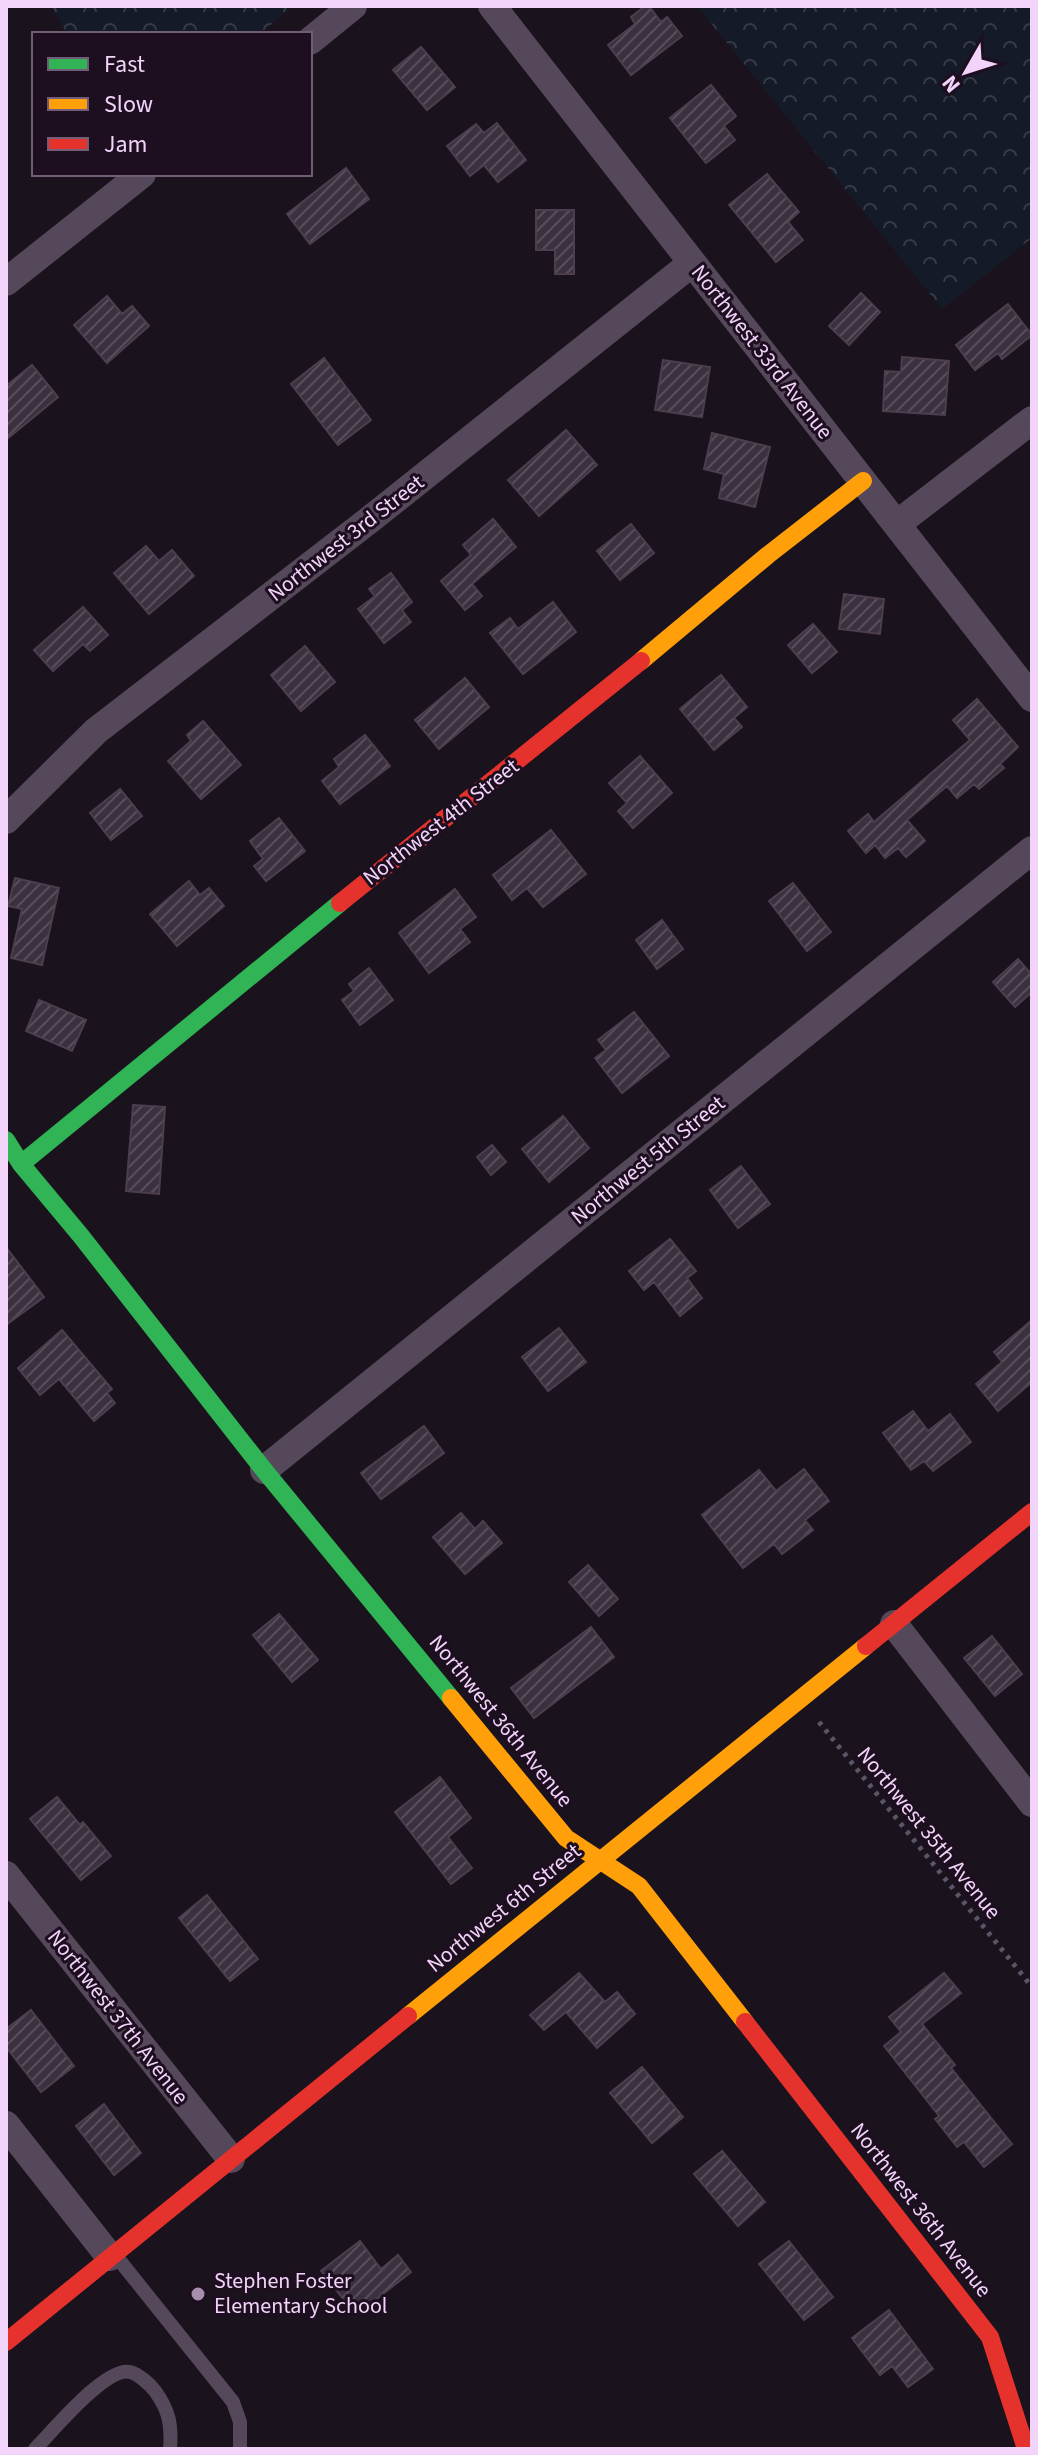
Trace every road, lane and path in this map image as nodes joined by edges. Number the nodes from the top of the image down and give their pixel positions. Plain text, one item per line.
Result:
1 (353, 6) edge
2 (492, 6) edge
3 (312, 39) edge
4 (139, 176) edge
5 (692, 263) junction
6 (6, 282) edge
7 (1032, 420) edge
8 (863, 481) junction
9 (897, 524) junction
10 (1032, 698) edge
11 (6, 820) edge
12 (1032, 850) edge
13 (6, 1140) edge
14 (21, 1164) junction
15 (264, 1470) junction
16 (1032, 1512) edge
17 (894, 1624) junction
18 (801, 1699) junction
19 (1032, 1803) edge
20 (601, 1861) junction
21 (6, 1875) edge
22 (1032, 1987) edge
23 (6, 2125) edge
24 (231, 2159) junction
25 (112, 2256) junction
26 (6, 2342) edge
27 (35, 2449) edge
28 (170, 2449) edge
29 (240, 2449) edge
30 (1026, 2449) edge

1 - 3 street
2 - 5 street, Northwest 33rd Avenue
4 - 6 street
5 - 8 street, Northwest 33rd Avenue
5 - 11 street, Northwest 3rd Street
7 - 9 street
8 - 9 street, Northwest 33rd Avenue
8 - 14 street, Northwest 4th Street
9 - 10 street, Northwest 33rd Avenue
12 - 15 street, Northwest 5th Street
13 - 14 street, Northwest 36th Avenue
14 - 15 street, Northwest 36th Avenue
15 - 20 street, Northwest 36th Avenue
16 - 17 street, Northwest 6th Street
17 - 18 street, Northwest 6th Street
17 - 19 street
18 - 20 street, Northwest 6th Street
18 - 22 path, Northwest 35th Avenue
20 - 24 street, Northwest 6th Street
20 - 30 street, Northwest 36th Avenue
21 - 24 street, Northwest 37th Avenue
23 - 25 street
24 - 25 street, Northwest 6th Street
25 - 26 street, Northwest 6th Street
25 - 29 lane
27 - 28 lane

